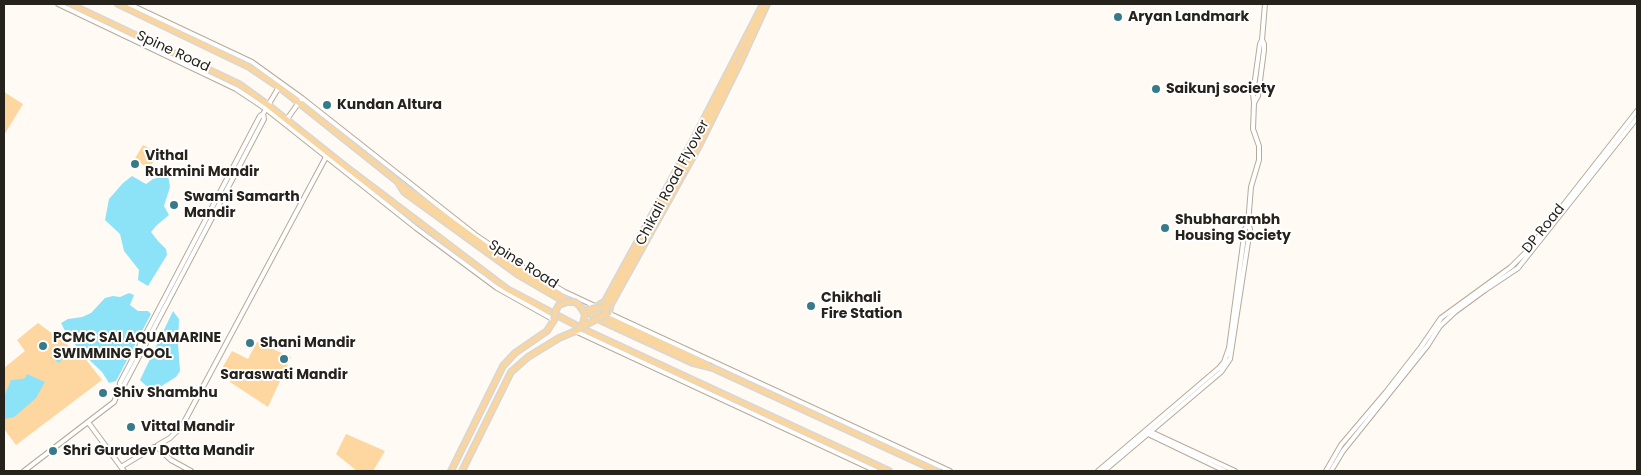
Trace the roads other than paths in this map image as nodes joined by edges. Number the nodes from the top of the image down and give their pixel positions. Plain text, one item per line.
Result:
1 (58, 4) edge
2 (70, 4) edge
3 (118, 4) edge
4 (129, 4) edge
5 (1265, 4) edge
6 (764, 6) edge
7 (737, 63) junction
8 (281, 85) junction
9 (300, 100) junction
10 (267, 107) junction
11 (1637, 111) edge
12 (1637, 118) edge
13 (287, 119) junction
14 (326, 157) junction
15 (396, 180) junction
16 (1556, 218) junction
17 (520, 268) junction
18 (566, 302) junction
19 (608, 302) junction
20 (577, 304) junction
21 (594, 308) junction
22 (607, 314) junction
23 (554, 320) junction
24 (578, 330) junction
25 (713, 368) junction
26 (88, 422) junction
27 (1147, 432) junction
28 (157, 447) junction
29 (121, 467) junction
30 (25, 470) edge
31 (124, 471) edge
32 (191, 471) edge
33 (451, 471) edge
34 (462, 471) edge
35 (876, 471) edge
36 (888, 471) edge
37 (937, 471) edge
38 (950, 471) edge
39 (1098, 471) edge
40 (1104, 471) edge
41 (1225, 471) edge
42 (1235, 471) edge
43 (1326, 471) edge
44 (1331, 471) edge

1 - 10 street, Spine Road
2 - 10 main road, Spine Road
3 - 8 main road, Spine Road
4 - 8 street, Spine Road
5 - 27 street
6 - 7 main road
7 - 19 main road, Chikali Road Flyover
7 - 21 main road
7 - 22 main road
8 - 9 main road, Spine Road
8 - 10 street
9 - 13 street
9 - 15 main road, Spine Road
9 - 17 street, Spine Road
10 - 13 main road, Spine Road
10 - 14 street, Spine Road
10 - 26 street
11 - 16 street, DP Road
12 - 16 street, DP Road
13 - 36 main road, Spine Road
14 - 23 street, Spine Road
14 - 28 street
15 - 17 main road, Spine Road
15 - 18 main road
16 - 43 street, DP Road
16 - 44 street, DP Road
17 - 21 street, Spine Road
17 - 25 main road, Spine Road
18 - 20 main road, bridge
18 - 23 main road, bridge
19 - 21 main road, bridge
19 - 22 main road, Chikali Road Flyover, bridge
20 - 21 main road, bridge
20 - 24 main road, bridge
21 - 22 main road, bridge
22 - 24 main road, bridge
22 - 25 main road
22 - 38 street
23 - 33 main road
24 - 34 main road
24 - 35 street
25 - 37 main road, Spine Road
26 - 29 street
26 - 30 street
27 - 39 street
27 - 40 street
27 - 41 street
27 - 42 street
28 - 29 street
28 - 32 street
29 - 31 street

